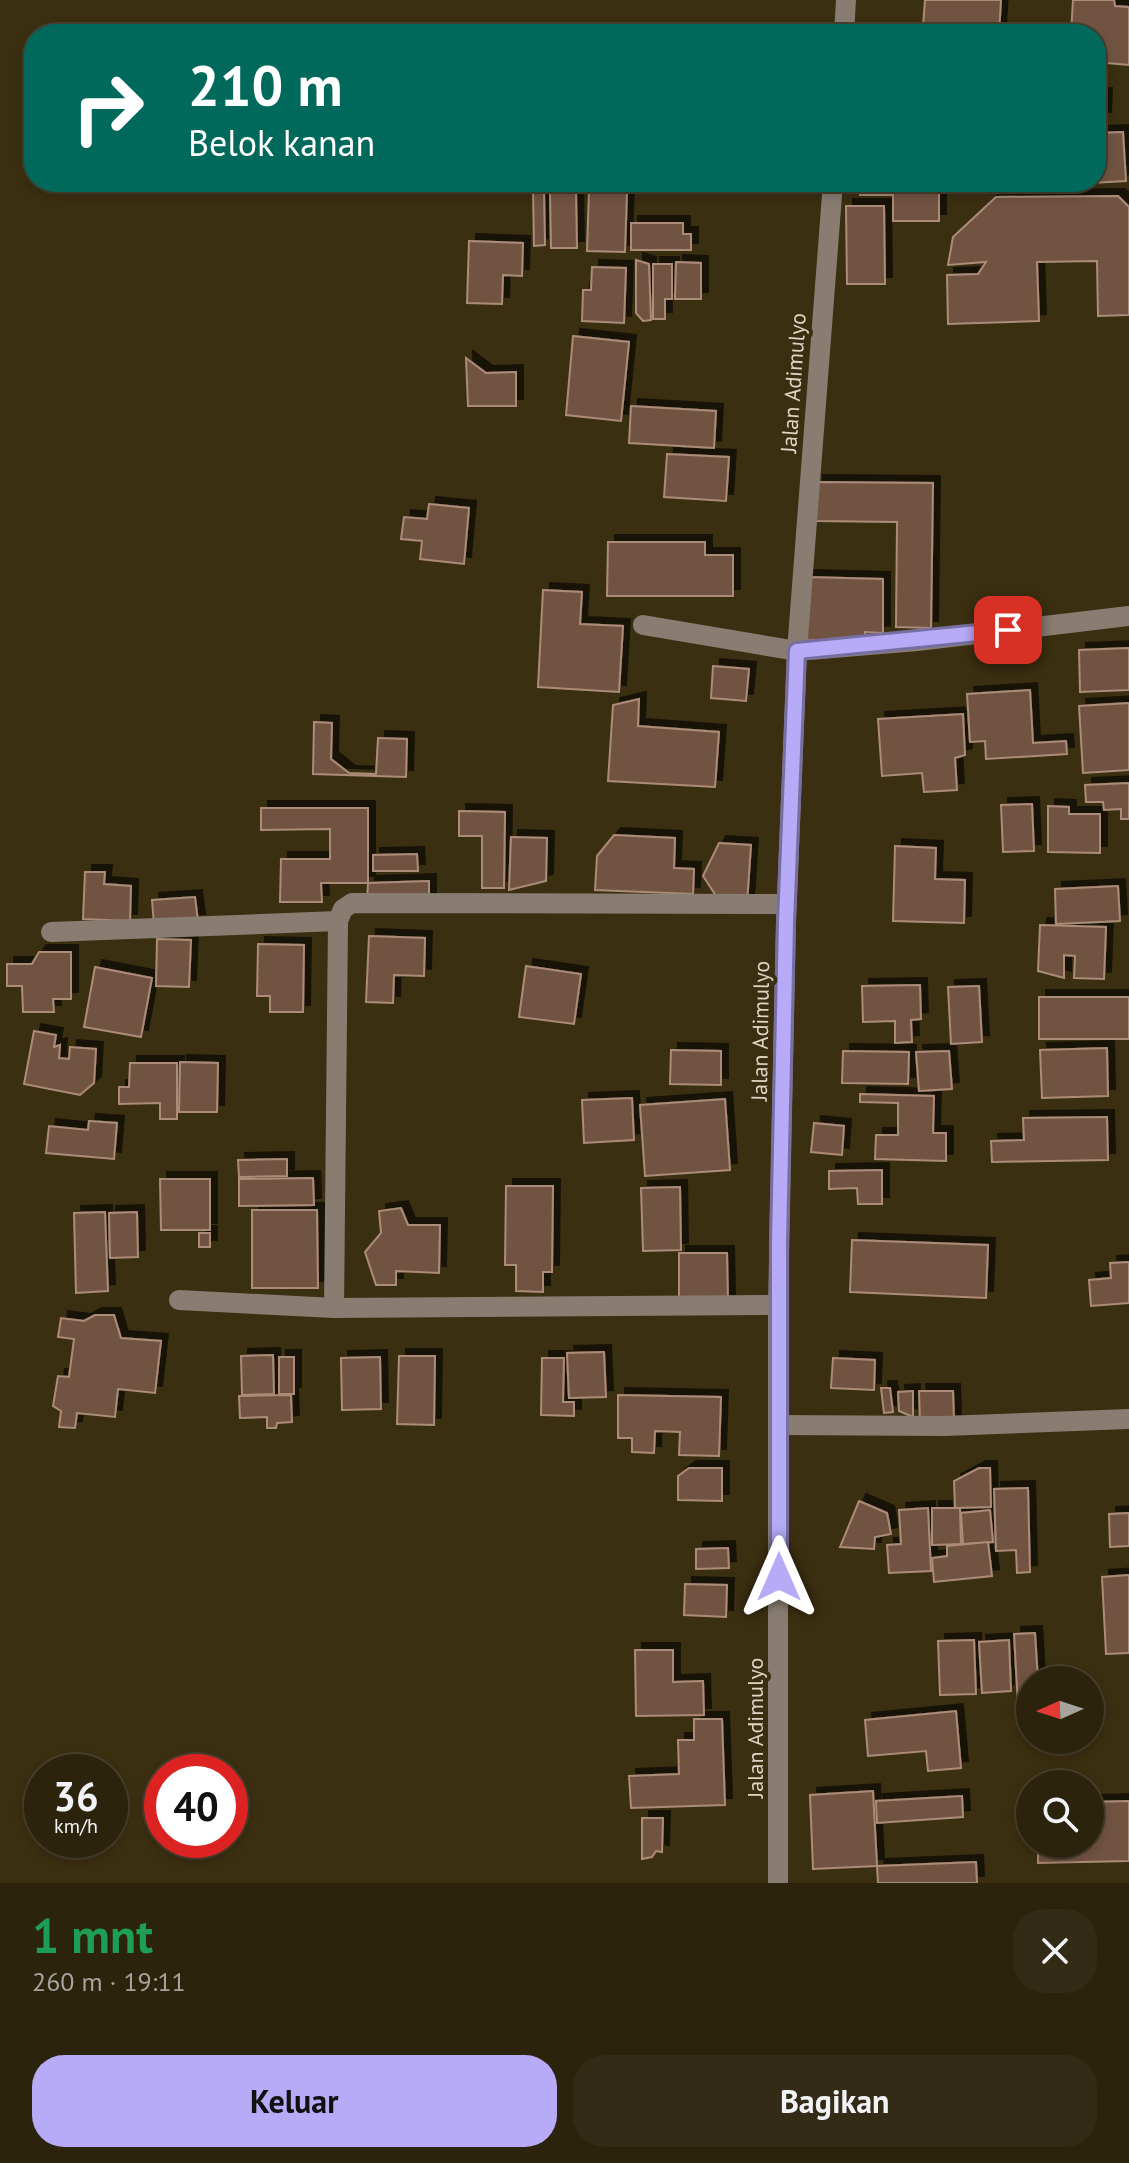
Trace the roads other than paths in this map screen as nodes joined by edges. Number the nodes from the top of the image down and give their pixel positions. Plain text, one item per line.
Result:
1 (846, 0) edge
2 (845, 24) edge
3 (832, 192) edge
4 (1129, 616) edge
5 (643, 625) dead end
6 (797, 651) junction
7 (787, 904) junction
8 (338, 921) junction
9 (51, 932) dead end
10 (179, 1300) dead end
11 (778, 1305) junction
12 (334, 1308) junction
13 (1129, 1419) edge
14 (779, 1425) junction
15 (778, 1883) edge

1 - 2 street
3 - 6 street, Jalan Adimulyo
4 - 6 street
5 - 6 street
6 - 7 street, Jalan Adimulyo
7 - 8 street
7 - 11 street, Jalan Adimulyo
8 - 9 street
8 - 12 street
10 - 12 street
11 - 12 street
11 - 14 street, Jalan Adimulyo
13 - 14 street
14 - 15 street, Jalan Adimulyo

